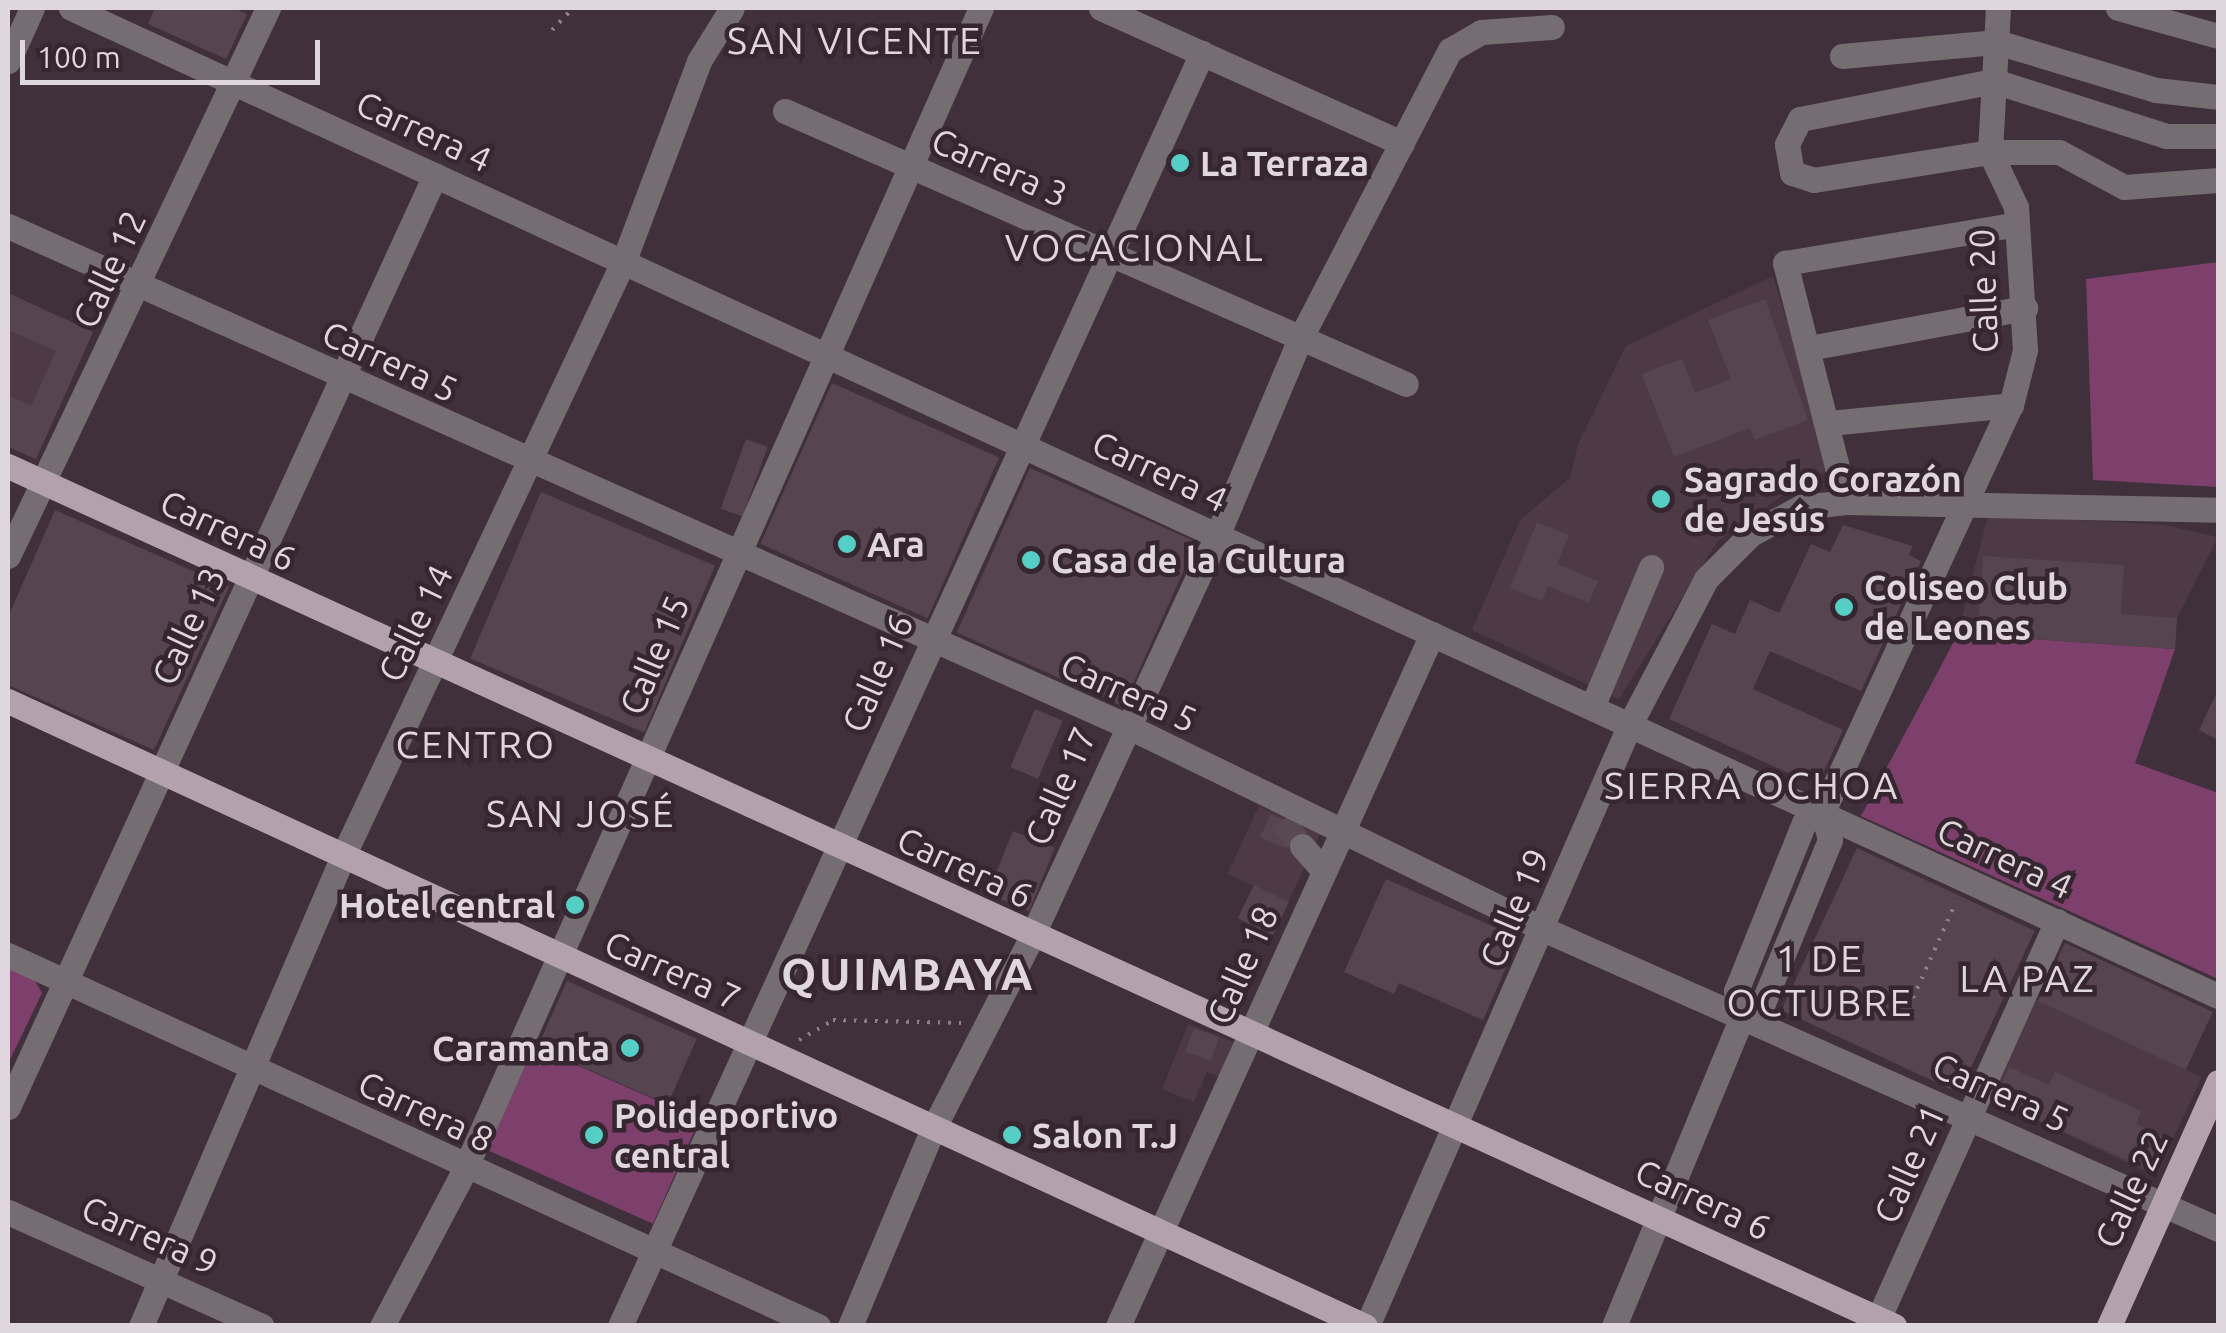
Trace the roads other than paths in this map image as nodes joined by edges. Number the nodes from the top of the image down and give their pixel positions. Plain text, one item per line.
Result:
1 (32, 8) edge
2 (72, 8) edge
3 (268, 8) edge
4 (732, 8) edge
5 (982, 8) edge
6 (1102, 8) edge
7 (1998, 8) edge
8 (2118, 8) edge
9 (1552, 27) dead end
10 (2218, 36) edge
11 (1996, 42) junction
12 (1202, 53) junction
13 (1842, 56) dead end
14 (8, 61) edge
15 (1994, 81) junction
16 (234, 82) junction
17 (2218, 97) edge
18 (785, 111) dead end
19 (2218, 136) edge
20 (1402, 143) junction
21 (1990, 152) junction
22 (910, 166) junction
23 (436, 175) junction
24 (2218, 180) edge
25 (2017, 224) junction
26 (8, 226) edge
27 (1110, 254) junction
28 (624, 260) junction
29 (141, 287) junction
30 (2025, 308) junction
31 (1300, 339) junction
32 (1809, 348) junction
33 (824, 354) junction
34 (342, 378) junction
35 (1406, 384) dead end
36 (2011, 405) junction
37 (1830, 423) junction
38 (1022, 445) junction
39 (531, 464) junction
40 (8, 466) edge
41 (44, 483) junction
42 (1846, 502) junction
43 (1964, 502) junction
44 (2218, 510) edge
45 (1217, 536) junction
46 (8, 556) edge
47 (734, 556) junction
48 (1651, 567) dead end
49 (248, 578) junction
50 (1432, 634) junction
51 (929, 643) junction
52 (434, 663) junction
53 (8, 701) edge
54 (1592, 707) junction
55 (1630, 724) junction
56 (1124, 725) junction
57 (647, 759) junction
58 (159, 772) junction
59 (1262, 794) junction
60 (1824, 811) junction
61 (1282, 820) tunnel mouth
62 (1340, 834) junction
63 (837, 846) junction
64 (1302, 846) tunnel mouth
65 (342, 856) junction
66 (1323, 870) junction
67 (2056, 921) junction
68 (1543, 929) junction
69 (1032, 936) junction
70 (8, 955) edge
71 (559, 957) junction
72 (63, 979) junction
73 (2218, 996) edge
74 (1742, 1017) junction
75 (1250, 1034) junction
76 (747, 1042) junction
77 (250, 1066) junction
78 (2218, 1082) edge
79 (8, 1107) edge
80 (1969, 1116) junction
81 (1458, 1127) junction
82 (933, 1129) junction
83 (465, 1169) junction
84 (2161, 1204) junction
85 (8, 1212) edge
86 (1660, 1218) junction
87 (2218, 1229) edge
88 (1161, 1231) junction
89 (654, 1250) junction
90 (160, 1276) junction
91 (1883, 1323) edge
92 (140, 1326) edge
93 (262, 1326) edge
94 (382, 1326) edge
95 (620, 1326) edge
96 (818, 1326) edge
97 (850, 1326) edge
98 (1118, 1326) edge
99 (1366, 1326) edge
100 (1614, 1326) edge
101 (2108, 1326) edge

1 - 14 street
2 - 16 street, Carrera 4
3 - 16 street, Calle 12
4 - 28 street, Calle 14
5 - 22 street, Calle 15
6 - 12 street
7 - 11 street
8 - 10 street
9 - 20 street, Calle 17
11 - 13 street
11 - 15 street
11 - 17 street
12 - 20 street
12 - 27 street, Calle 16
15 - 19 street
15 - 21 street
15 - 21 street
16 - 23 street, Carrera 4
16 - 29 street, Calle 12
18 - 22 street, Carrera 3
20 - 31 street, Calle 17
21 - 24 street
21 - 25 street, Calle 20
22 - 27 street, Carrera 3
22 - 33 street, Calle 15
23 - 28 street, Carrera 4
23 - 34 street, Calle 13
25 - 30 street, Calle 20
25 - 32 street
26 - 29 street, Carrera 5
27 - 31 street, Carrera 3
27 - 38 street, Calle 16
28 - 33 street, Carrera 4
28 - 39 street, Calle 14
29 - 34 street, Carrera 5
29 - 41 street, Calle 12
30 - 32 street
30 - 36 street, Calle 20
31 - 35 street, Carrera 3
31 - 45 street, Calle 17
32 - 37 street
33 - 38 street, Carrera 4
33 - 47 street, Calle 15
34 - 39 street, Carrera 5
34 - 49 street, Calle 13
36 - 37 street
36 - 43 street, Calle 20
37 - 42 street
38 - 45 street, Carrera 4
38 - 51 street, Calle 16
39 - 47 street, Carrera 5
39 - 52 street, Calle 14
40 - 41 main road, Carrera 6
41 - 46 street, Calle 12
41 - 49 main road, Carrera 6
42 - 43 street, Calle 19
42 - 55 street, Calle 19
43 - 44 street, Calle 19
43 - 60 street, Calle 20
45 - 50 street, Carrera 4
45 - 56 street, Calle 17
47 - 51 street, Carrera 5
47 - 57 street, Calle 15
48 - 54 street
49 - 52 main road, Carrera 6
49 - 58 street, Calle 13
50 - 54 street, Carrera 4
50 - 62 street, Calle 18
51 - 56 street, Carrera 5
51 - 63 street, Calle 16
52 - 57 main road, Carrera 6
52 - 65 street, Calle 14
53 - 58 main road, Carrera 7
54 - 55 street, Carrera 4
55 - 60 street, Carrera 4
55 - 68 street, Calle 19
56 - 59 street, Carrera 5
56 - 69 street, Calle 17
57 - 63 main road, Carrera 6
57 - 71 street, Calle 15
58 - 65 main road, Carrera 7
58 - 72 street, Calle 13
59 - 61 street
59 - 62 street, Carrera 5
60 - 67 street, Carrera 4
60 - 74 street, Calle 20
62 - 66 street, Calle 18
62 - 68 street, Carrera 5
63 - 69 main road, Carrera 6
63 - 76 street, Calle 16
64 - 66 street
65 - 71 main road, Carrera 7
65 - 77 street, Calle 14
66 - 75 street, Calle 18
67 - 73 street, Carrera 4
67 - 80 street, Calle 21
68 - 74 street, Carrera 5
68 - 81 street, Calle 19
69 - 75 main road, Carrera 6
69 - 82 street, Calle 17
70 - 72 street, Carrera 8
71 - 76 main road, Carrera 7
71 - 83 street, Calle 15
72 - 77 street, Carrera 8
72 - 79 street, Calle 13
74 - 80 street, Carrera 5
74 - 86 street, Calle 20
75 - 81 main road, Carrera 6
75 - 88 street, Calle 18
76 - 82 main road, Carrera 7
76 - 89 street, Calle 16
77 - 83 street, Carrera 8
77 - 90 street, Calle 14
78 - 84 main road, Calle 22
80 - 84 street, Carrera 5
80 - 91 street, Calle 21
81 - 86 main road, Carrera 6
81 - 99 street, Calle 19
82 - 88 main road, Carrera 7
82 - 97 street, Calle 17
83 - 89 street, Carrera 8
83 - 94 street, Calle 15
84 - 87 street, Carrera 5
84 - 101 main road, Calle 22
85 - 90 street, Carrera 9
86 - 91 main road, Carrera 6
86 - 100 street, Calle 20
88 - 98 street, Calle 18
88 - 99 main road, Carrera 7
89 - 95 street, Calle 16
89 - 96 street, Carrera 8
90 - 92 street, Calle 14
90 - 93 street, Carrera 9

